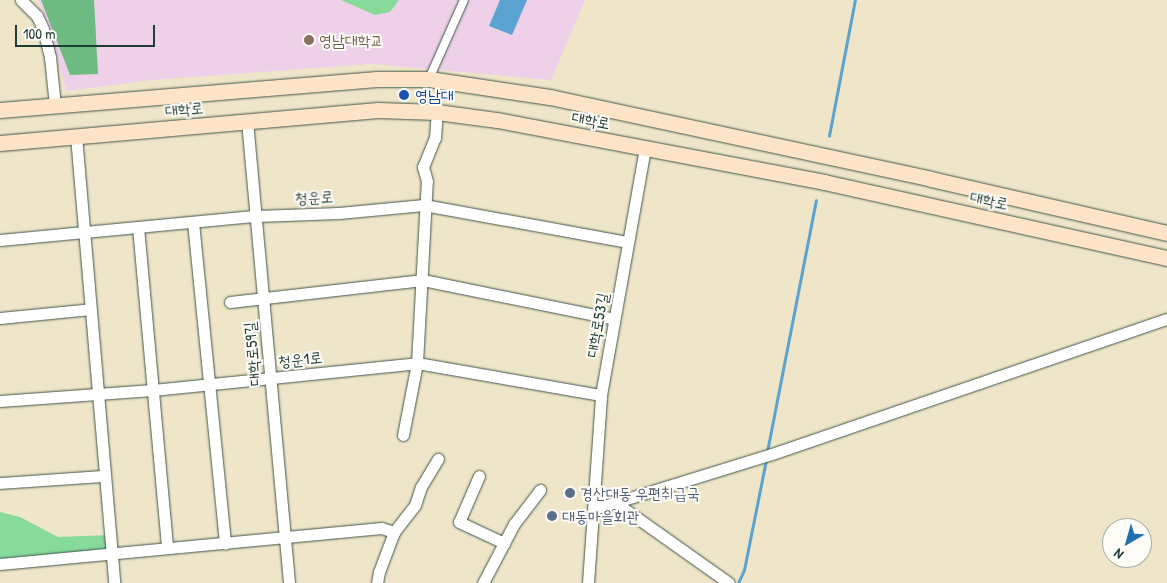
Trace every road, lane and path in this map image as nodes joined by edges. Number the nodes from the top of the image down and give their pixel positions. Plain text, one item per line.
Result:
1 (21, 0) edge
2 (464, 0) edge
3 (429, 80) junction
4 (54, 104) junction
5 (0, 110) edge
6 (437, 112) junction
7 (247, 121) junction
8 (76, 136) junction
9 (0, 143) edge
10 (645, 147) junction
11 (424, 205) junction
12 (256, 216) junction
13 (193, 222) junction
14 (138, 227) junction
15 (85, 232) junction
16 (1167, 233) edge
17 (0, 240) edge
18 (627, 242) junction
19 (1167, 258) edge
20 (422, 280) junction
21 (263, 298) junction
22 (230, 302) dead end
23 (92, 309) junction
24 (0, 318) edge
25 (614, 319) junction
26 (1167, 319) edge
27 (416, 363) junction
28 (270, 379) junction
29 (210, 385) junction
30 (152, 390) junction
31 (98, 395) junction
32 (601, 395) junction
33 (0, 401) edge
34 (403, 435) dead end
35 (438, 459) dead end
36 (104, 476) junction
37 (479, 476) dead end
38 (0, 483) edge
39 (540, 490) dead end
40 (616, 503) junction
41 (594, 509) junction
42 (394, 532) junction
43 (285, 537) junction
44 (225, 543) junction
45 (504, 543) junction
46 (167, 547) junction
47 (111, 552) junction
48 (0, 564) edge
49 (114, 583) edge
50 (290, 583) edge
51 (377, 583) edge
52 (483, 583) edge
53 (588, 583) edge
54 (729, 583) edge

1 - 4 street
2 - 3 street
3 - 4 main road
3 - 16 main road
4 - 5 main road
6 - 7 main road, 대학로
6 - 10 main road, 대학로
6 - 11 street
7 - 8 main road, 대학로
7 - 12 street, 대학로59길
8 - 9 main road, 대학로
8 - 15 street
10 - 18 street, 대학로53길
10 - 19 main road, 대학로
11 - 12 street, 청운로
11 - 18 street, 청운로
11 - 20 street
12 - 13 street, 청운로
12 - 21 street, 대학로59길
13 - 14 street, 청운로
13 - 29 street
14 - 15 street, 청운로
14 - 30 street
15 - 17 street, 청운로
15 - 23 street
18 - 25 street, 대학로53길
20 - 21 street
20 - 25 street
20 - 27 street
21 - 22 street
21 - 28 street, 대학로59길
23 - 24 street
23 - 31 street
25 - 32 street, 대학로53길
26 - 40 street
27 - 28 street, 청운1로
27 - 32 street, 청운1로
27 - 34 street
28 - 29 street, 청운1로
28 - 43 street, 대학로59길
29 - 30 street, 청운1로
29 - 44 street
30 - 31 street, 청운1로
30 - 46 street
31 - 33 street, 청운1로
31 - 36 street
32 - 41 street, 대학로53길
35 - 42 street
36 - 38 street
36 - 47 street
37 - 45 street
39 - 45 street
40 - 41 street
40 - 54 street
41 - 53 street, 대학로53길
42 - 43 street
42 - 51 street
43 - 44 street
43 - 50 street, 대학로59길
44 - 46 street
45 - 52 street
46 - 47 street
47 - 48 street
47 - 49 street

